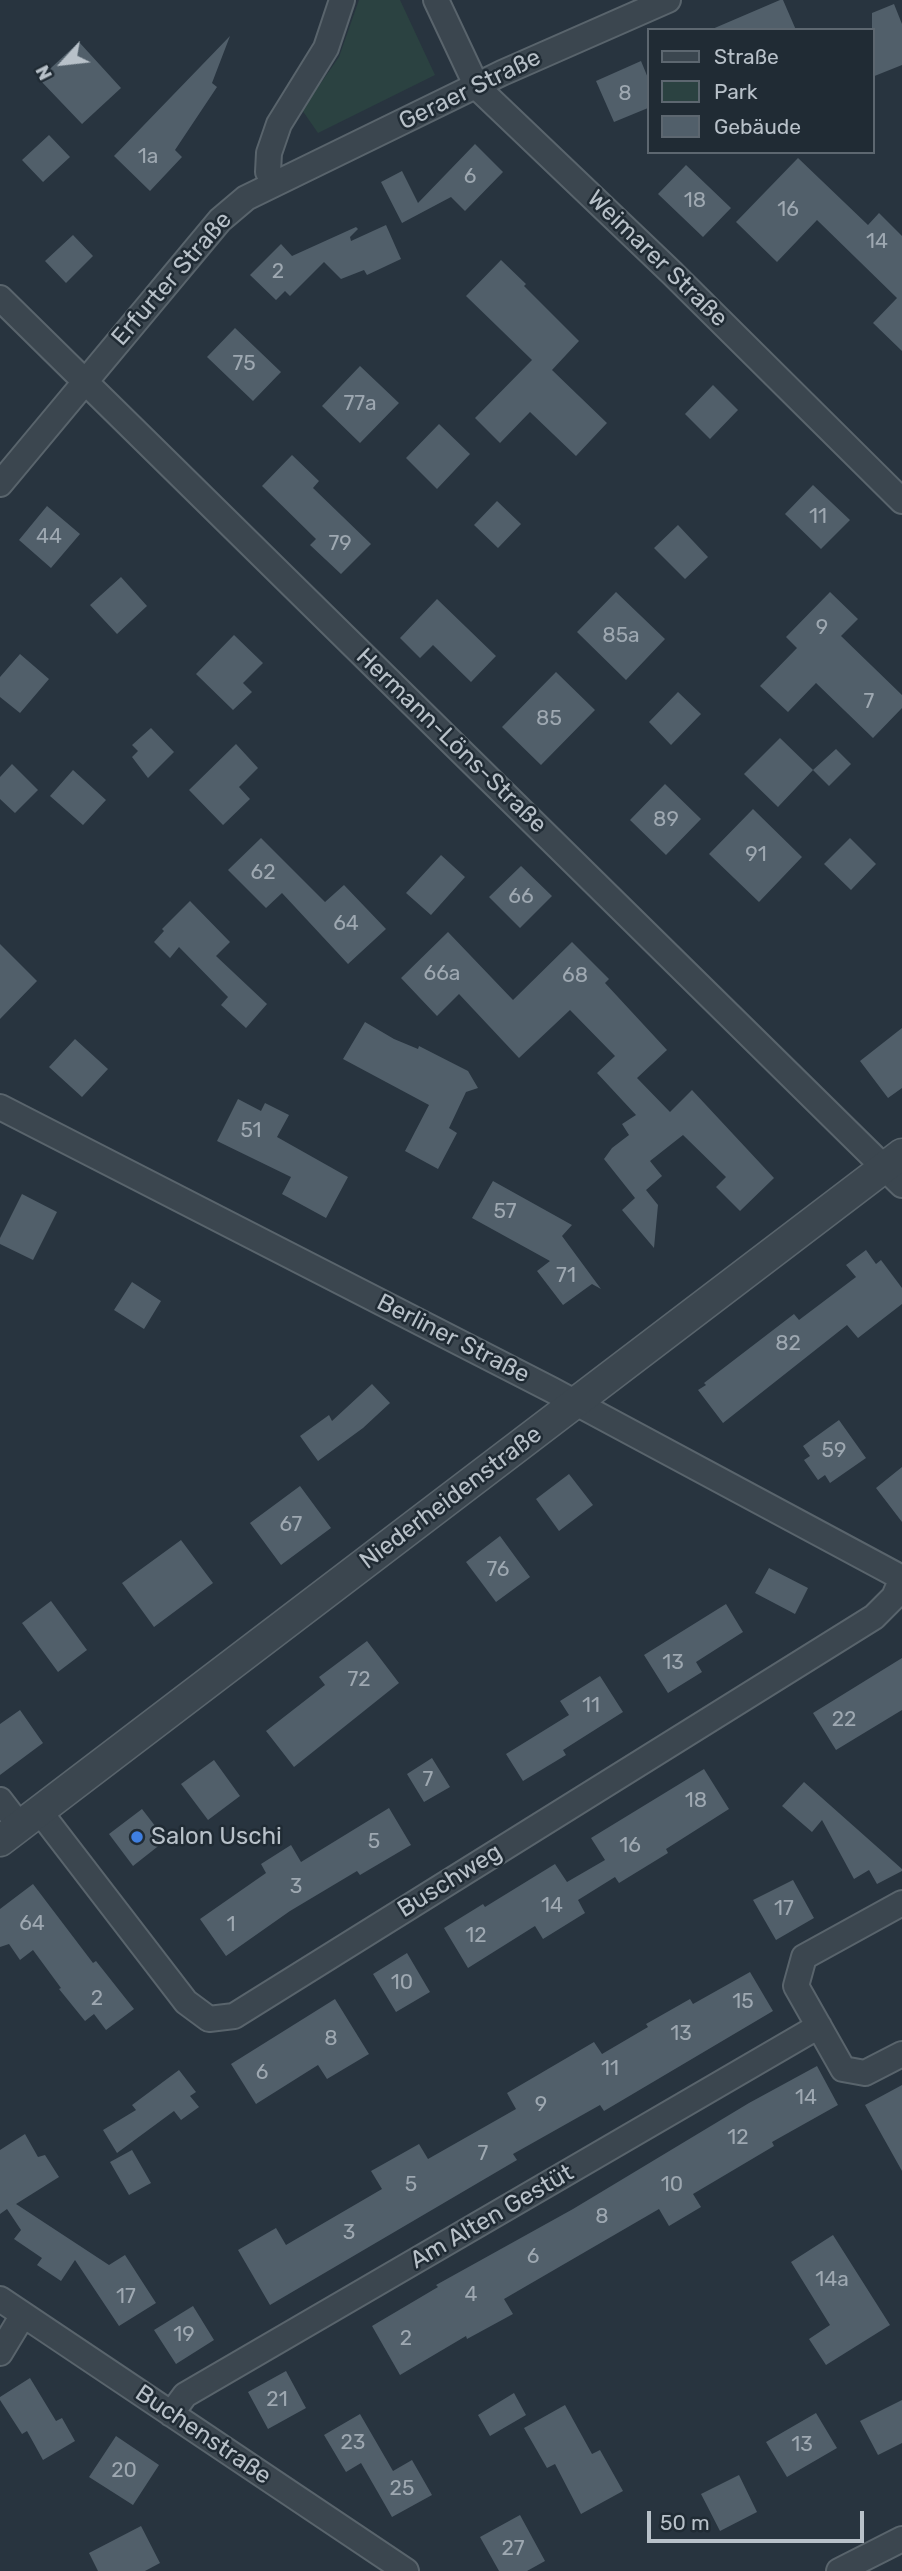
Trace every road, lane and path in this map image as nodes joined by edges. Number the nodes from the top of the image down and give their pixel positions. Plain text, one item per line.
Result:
1 (342, 0) edge
2 (436, 0) edge
3 (668, 0) edge
4 (477, 87) junction
5 (274, 184) junction
6 (0, 298) edge
7 (84, 381) junction
8 (0, 484) edge
9 (902, 501) edge
10 (0, 1107) edge
11 (896, 1168) edge
12 (577, 1403) junction
13 (902, 1578) edge
14 (0, 1800) edge
15 (20, 1826) edge
16 (902, 1903) edge
17 (819, 2026) junction
18 (902, 2054) edge
19 (0, 2299) edge
20 (23, 2315) junction
21 (0, 2353) edge
22 (171, 2414) junction
23 (902, 2539) edge
24 (406, 2571) edge
25 (839, 2571) edge

1 - 5 street
2 - 4 street, Weimarer Straße
3 - 4 street, Geraer Straße
4 - 5 street, Geraer Straße
4 - 9 street, Weimarer Straße
5 - 7 street, Erfurter Straße
6 - 7 street, Hermann-Löns-Straße
7 - 8 street, Erfurter Straße
7 - 11 street, Hermann-Löns-Straße
10 - 12 street, Berliner Straße
11 - 12 street, Niederheidenstraße
12 - 13 street, Berliner Straße
12 - 15 street, Niederheidenstraße
13 - 15 street, Buschweg
14 - 15 street, Buschweg
16 - 17 street
17 - 18 street
17 - 22 street, Am Alten Gestüt
19 - 20 street, Buchenstraße
20 - 21 street
20 - 22 street, Buchenstraße
22 - 24 street, Buchenstraße
23 - 25 street

